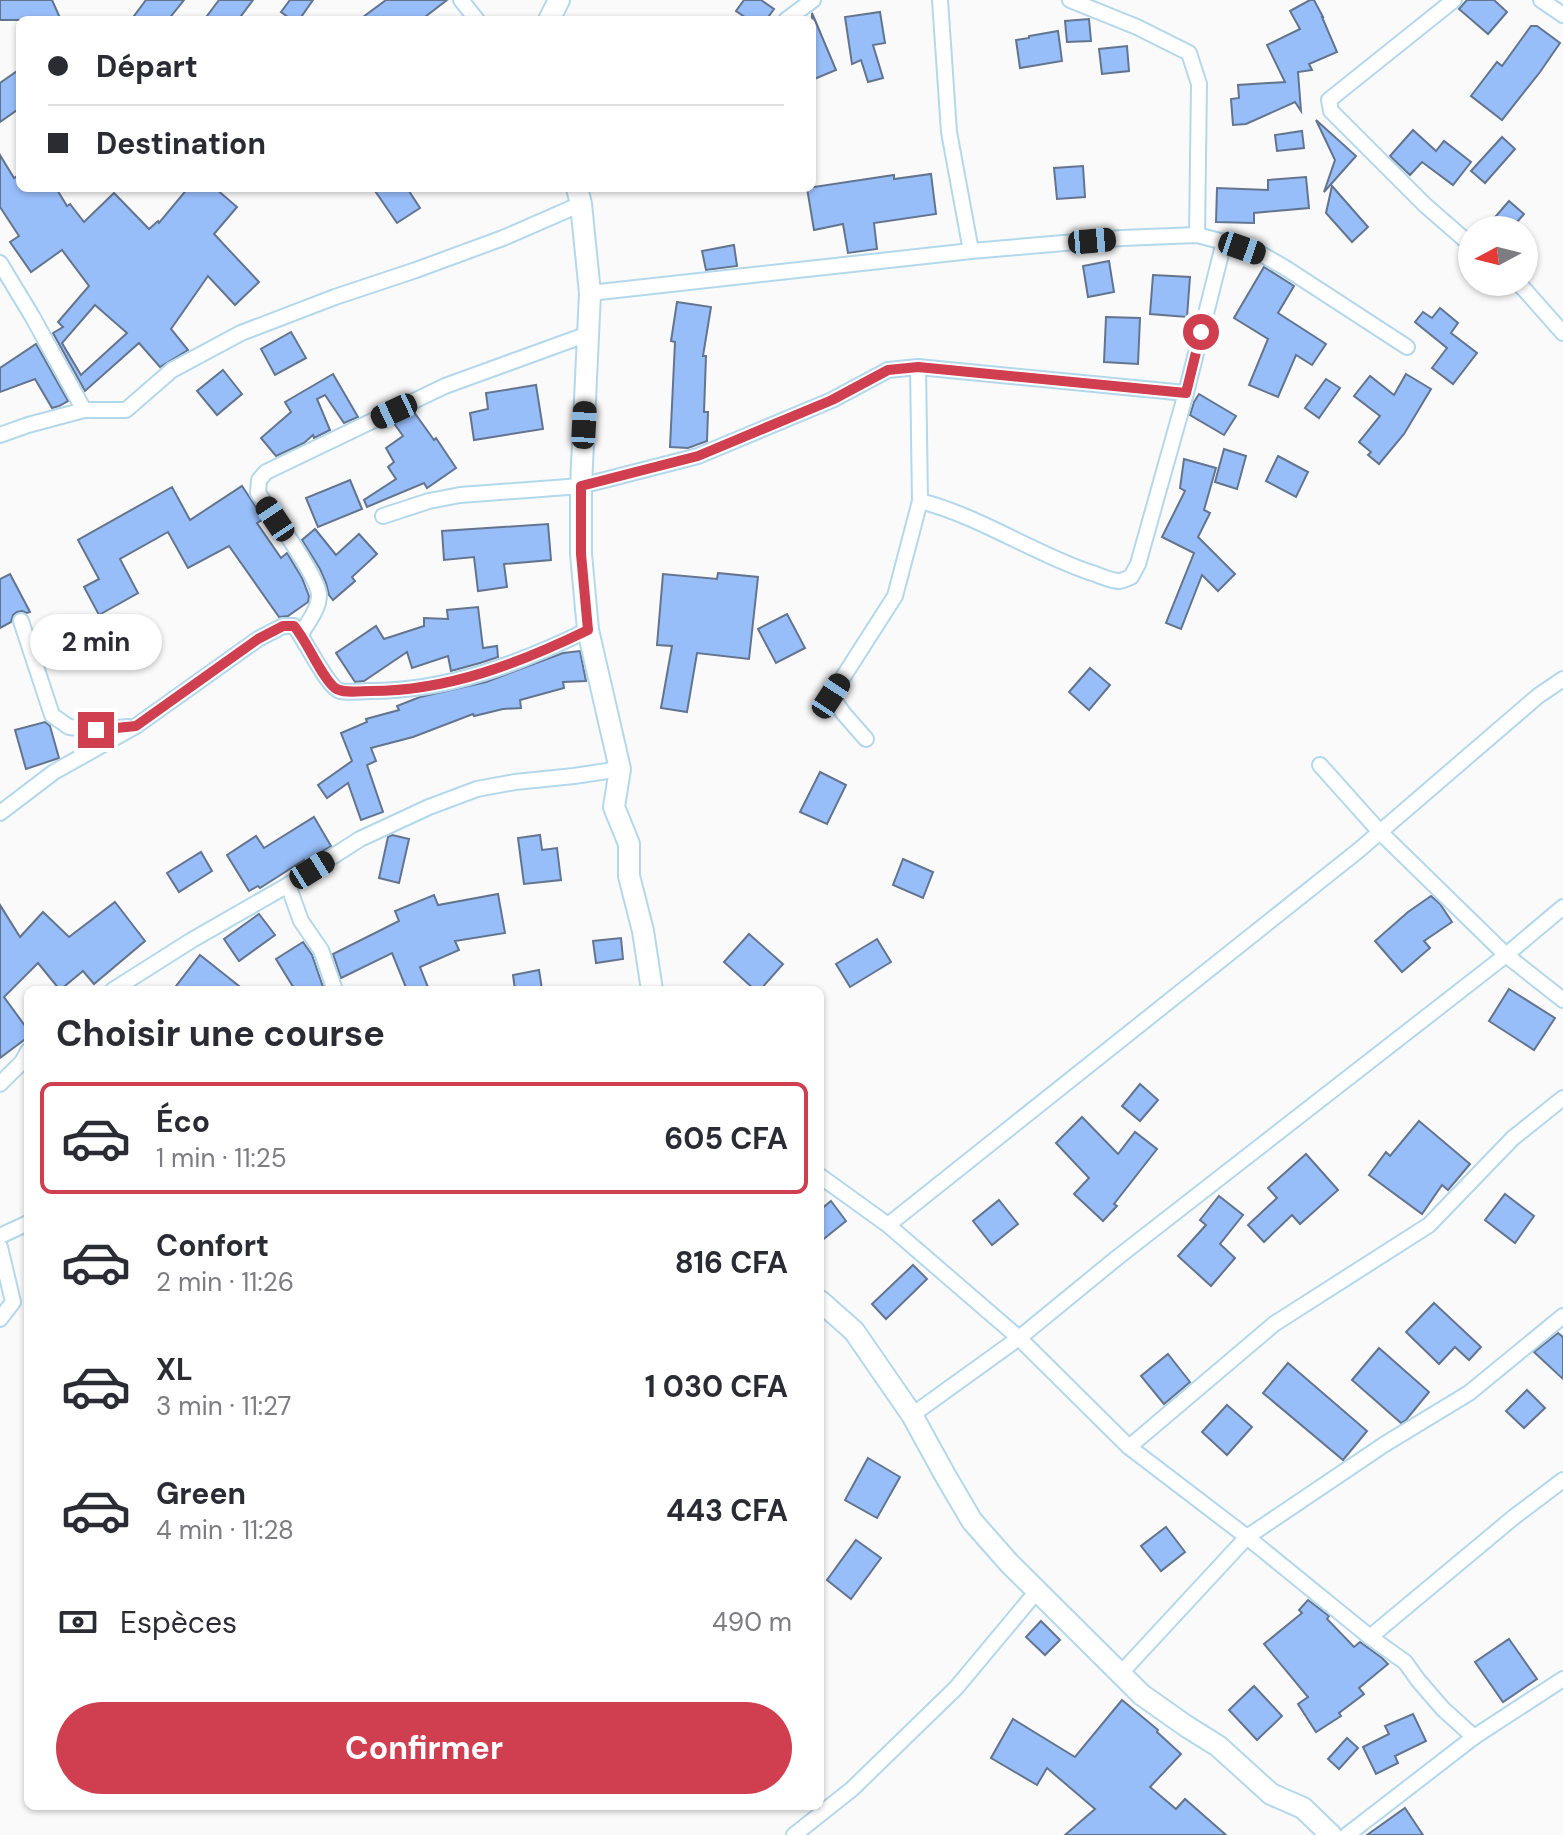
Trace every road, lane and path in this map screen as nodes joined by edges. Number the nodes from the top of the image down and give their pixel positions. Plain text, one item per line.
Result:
1 (461, 0) edge
2 (813, 0) edge
3 (940, 0) edge
4 (1070, 0) edge
5 (1454, 0) edge
6 (1541, 0) edge
7 (1563, 15) edge
8 (474, 16) edge
9 (791, 16) edge
10 (579, 196) edge
11 (1458, 234) edge
12 (1197, 235) junction
13 (1224, 242) junction
14 (971, 251) junction
15 (0, 263) edge
16 (590, 293) junction
17 (1529, 296) edge
18 (1563, 333) edge
19 (588, 334) junction
20 (1407, 347) dead end
21 (918, 367) junction
22 (1186, 393) junction
23 (84, 410) junction
24 (0, 435) edge
25 (581, 486) junction
26 (920, 501) junction
27 (383, 516) dead end
28 (21, 621) dead end
29 (588, 630) junction
30 (301, 634) junction
31 (1563, 679) edge
32 (136, 726) junction
33 (866, 739) dead end
34 (1320, 765) dead end
35 (620, 769) junction
36 (0, 813) edge
37 (1380, 832) junction
38 (288, 885) junction
39 (1563, 907) edge
40 (1506, 955) junction
41 (119, 986) edge
42 (334, 986) edge
43 (651, 986) edge
44 (1563, 1000) edge
45 (24, 1058) edge
46 (0, 1084) edge
47 (1563, 1098) edge
48 (824, 1179) edge
49 (24, 1225) edge
50 (888, 1225) junction
51 (0, 1236) edge
52 (0, 1247) edge
53 (824, 1305) edge
54 (1563, 1316) edge
55 (0, 1319) edge
56 (1019, 1338) junction
57 (912, 1415) junction
58 (1129, 1447) junction
59 (1563, 1480) edge
60 (1247, 1537) junction
61 (1037, 1591) junction
62 (1370, 1637) junction
63 (1120, 1674) junction
64 (1563, 1679) edge
65 (1474, 1737) junction
66 (794, 1835) edge
67 (1331, 1835) edge
68 (1347, 1835) edge

1 - 8 street
2 - 9 street
3 - 14 street
4 - 12 street
5 - 11 street
6 - 7 street
10 - 16 street
10 - 23 street
12 - 13 street
12 - 14 street
13 - 20 street
13 - 22 street
14 - 16 street
15 - 23 street
16 - 19 street
17 - 18 street
19 - 25 street
19 - 30 street
21 - 22 street
21 - 25 street
21 - 26 street
22 - 26 street
23 - 24 street
25 - 27 street
25 - 29 street
26 - 33 street
28 - 32 street
29 - 30 street
29 - 35 street
30 - 32 street
31 - 37 street
32 - 36 street
34 - 37 street
35 - 38 street
35 - 43 street
37 - 40 street
37 - 50 street
38 - 41 street
38 - 42 street
39 - 40 street
40 - 44 street
40 - 56 street
45 - 46 street
47 - 58 street
48 - 50 street
49 - 51 street
50 - 56 street
52 - 55 street
53 - 57 street
54 - 60 street
56 - 57 street
56 - 58 street
57 - 61 street
58 - 60 street
59 - 62 street
60 - 62 street
60 - 63 street
61 - 63 street
61 - 66 street
62 - 65 street
63 - 67 street
64 - 65 street
65 - 68 street

